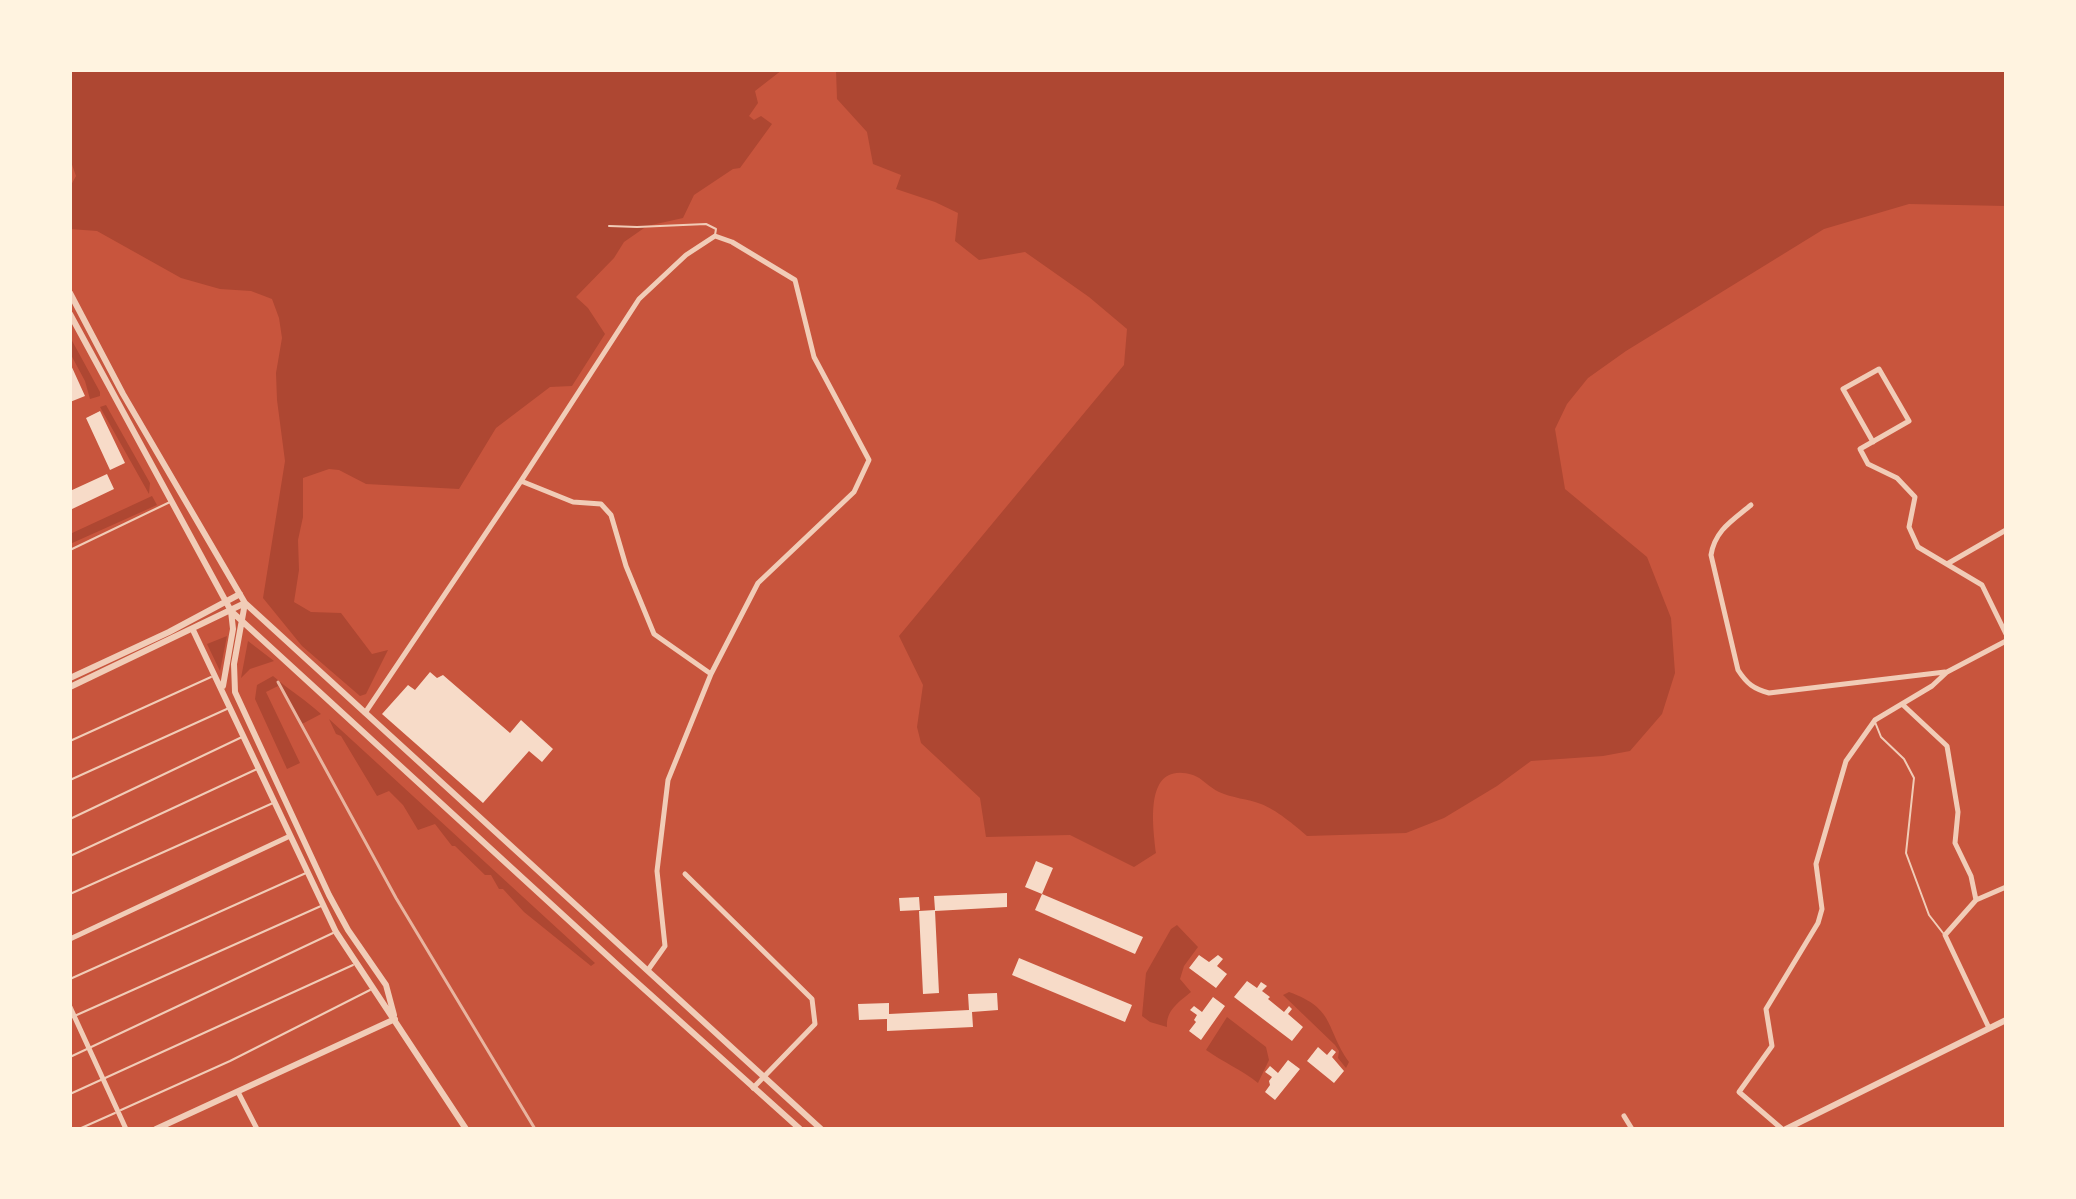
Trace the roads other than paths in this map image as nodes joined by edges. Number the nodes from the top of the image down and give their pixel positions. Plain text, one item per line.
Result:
1 (609, 226) dead end
2 (715, 236) junction
3 (70, 293) edge
4 (70, 314) edge
5 (120, 386) junction
6 (111, 391) junction
7 (1873, 442) junction
8 (521, 481) junction
9 (182, 496) junction
10 (172, 500) junction
11 (1751, 505) dead end
12 (199, 525) junction
13 (2006, 530) edge
14 (189, 531) junction
15 (70, 550) edge
16 (1947, 564) junction
17 (240, 594) junction
18 (227, 601) junction
19 (245, 603) junction
20 (231, 611) junction
21 (243, 621) junction
22 (193, 630) junction
23 (2006, 634) edge
24 (2006, 641) edge
25 (1947, 672) junction
26 (711, 674) junction
27 (215, 675) junction
28 (70, 678) edge
29 (70, 687) edge
30 (223, 691) junction
31 (1902, 704) junction
32 (231, 707) junction
33 (364, 714) junction
34 (1875, 720) junction
35 (356, 724) junction
36 (244, 736) junction
37 (70, 741) edge
38 (259, 768) junction
39 (70, 780) edge
40 (275, 802) junction
41 (70, 819) edge
42 (300, 832) junction
43 (290, 836) junction
44 (70, 856) edge
45 (306, 873) junction
46 (685, 874) dead end
47 (2006, 887) edge
48 (70, 894) edge
49 (1976, 900) junction
50 (321, 906) junction
51 (336, 932) junction
52 (1945, 935) junction
53 (70, 939) edge
54 (356, 963) junction
55 (648, 970) junction
56 (70, 979) edge
57 (638, 983) junction
58 (373, 989) junction
59 (70, 1007) edge
60 (72, 1017) edge
61 (395, 1019) junction
62 (2006, 1020) edge
63 (1989, 1028) junction
64 (89, 1048) junction
65 (70, 1057) edge
66 (765, 1076) junction
67 (103, 1079) junction
68 (753, 1088) junction
69 (238, 1092) junction
70 (70, 1094) edge
71 (118, 1111) junction
72 (1624, 1116) dead end
73 (79, 1129) edge
74 (126, 1129) edge
75 (156, 1129) edge
76 (257, 1129) edge
77 (466, 1129) edge
78 (800, 1129) edge
79 (821, 1129) edge
80 (1632, 1129) edge
81 (1784, 1129) edge

1 - 2 lane
2 - 8 street
2 - 26 street
3 - 5 street
4 - 6 street
5 - 6 street
5 - 9 street
6 - 10 street
7 - 7 street
7 - 16 street
8 - 26 street
8 - 33 street
9 - 10 street
9 - 12 street
10 - 14 street
10 - 15 lane
11 - 25 street
12 - 14 street
12 - 17 street
13 - 16 street
14 - 18 street
16 - 23 street
17 - 18 street
17 - 19 street
18 - 20 street
18 - 28 street
19 - 20 street
19 - 21 street
19 - 33 street
20 - 21 street
20 - 22 street
20 - 30 street
21 - 35 street
21 - 42 street
22 - 27 street
22 - 29 street
24 - 25 street
25 - 31 street
26 - 55 street
27 - 30 street
27 - 37 lane
30 - 32 street
31 - 34 street
31 - 49 street
32 - 36 street
32 - 39 lane
33 - 35 street
33 - 55 street
34 - 52 lane
34 - 81 street
35 - 57 street
36 - 38 street
36 - 41 lane
38 - 40 street
38 - 44 lane
40 - 43 street
40 - 48 lane
42 - 43 street
42 - 61 street
43 - 45 street
43 - 53 street
45 - 50 street
45 - 56 lane
46 - 66 street
47 - 49 street
49 - 52 street
50 - 51 street
50 - 60 lane
51 - 54 street
51 - 64 lane
52 - 63 street
54 - 58 street
54 - 67 lane
55 - 57 street
55 - 66 street
57 - 68 street
58 - 61 street
58 - 71 lane
59 - 60 street
60 - 64 street
61 - 69 street
61 - 77 street
62 - 63 street
63 - 81 street
64 - 65 lane
64 - 67 street
66 - 68 street
66 - 79 street
67 - 70 lane
67 - 71 street
68 - 78 street
69 - 75 street
69 - 76 street
71 - 73 lane
71 - 74 street
72 - 80 street

